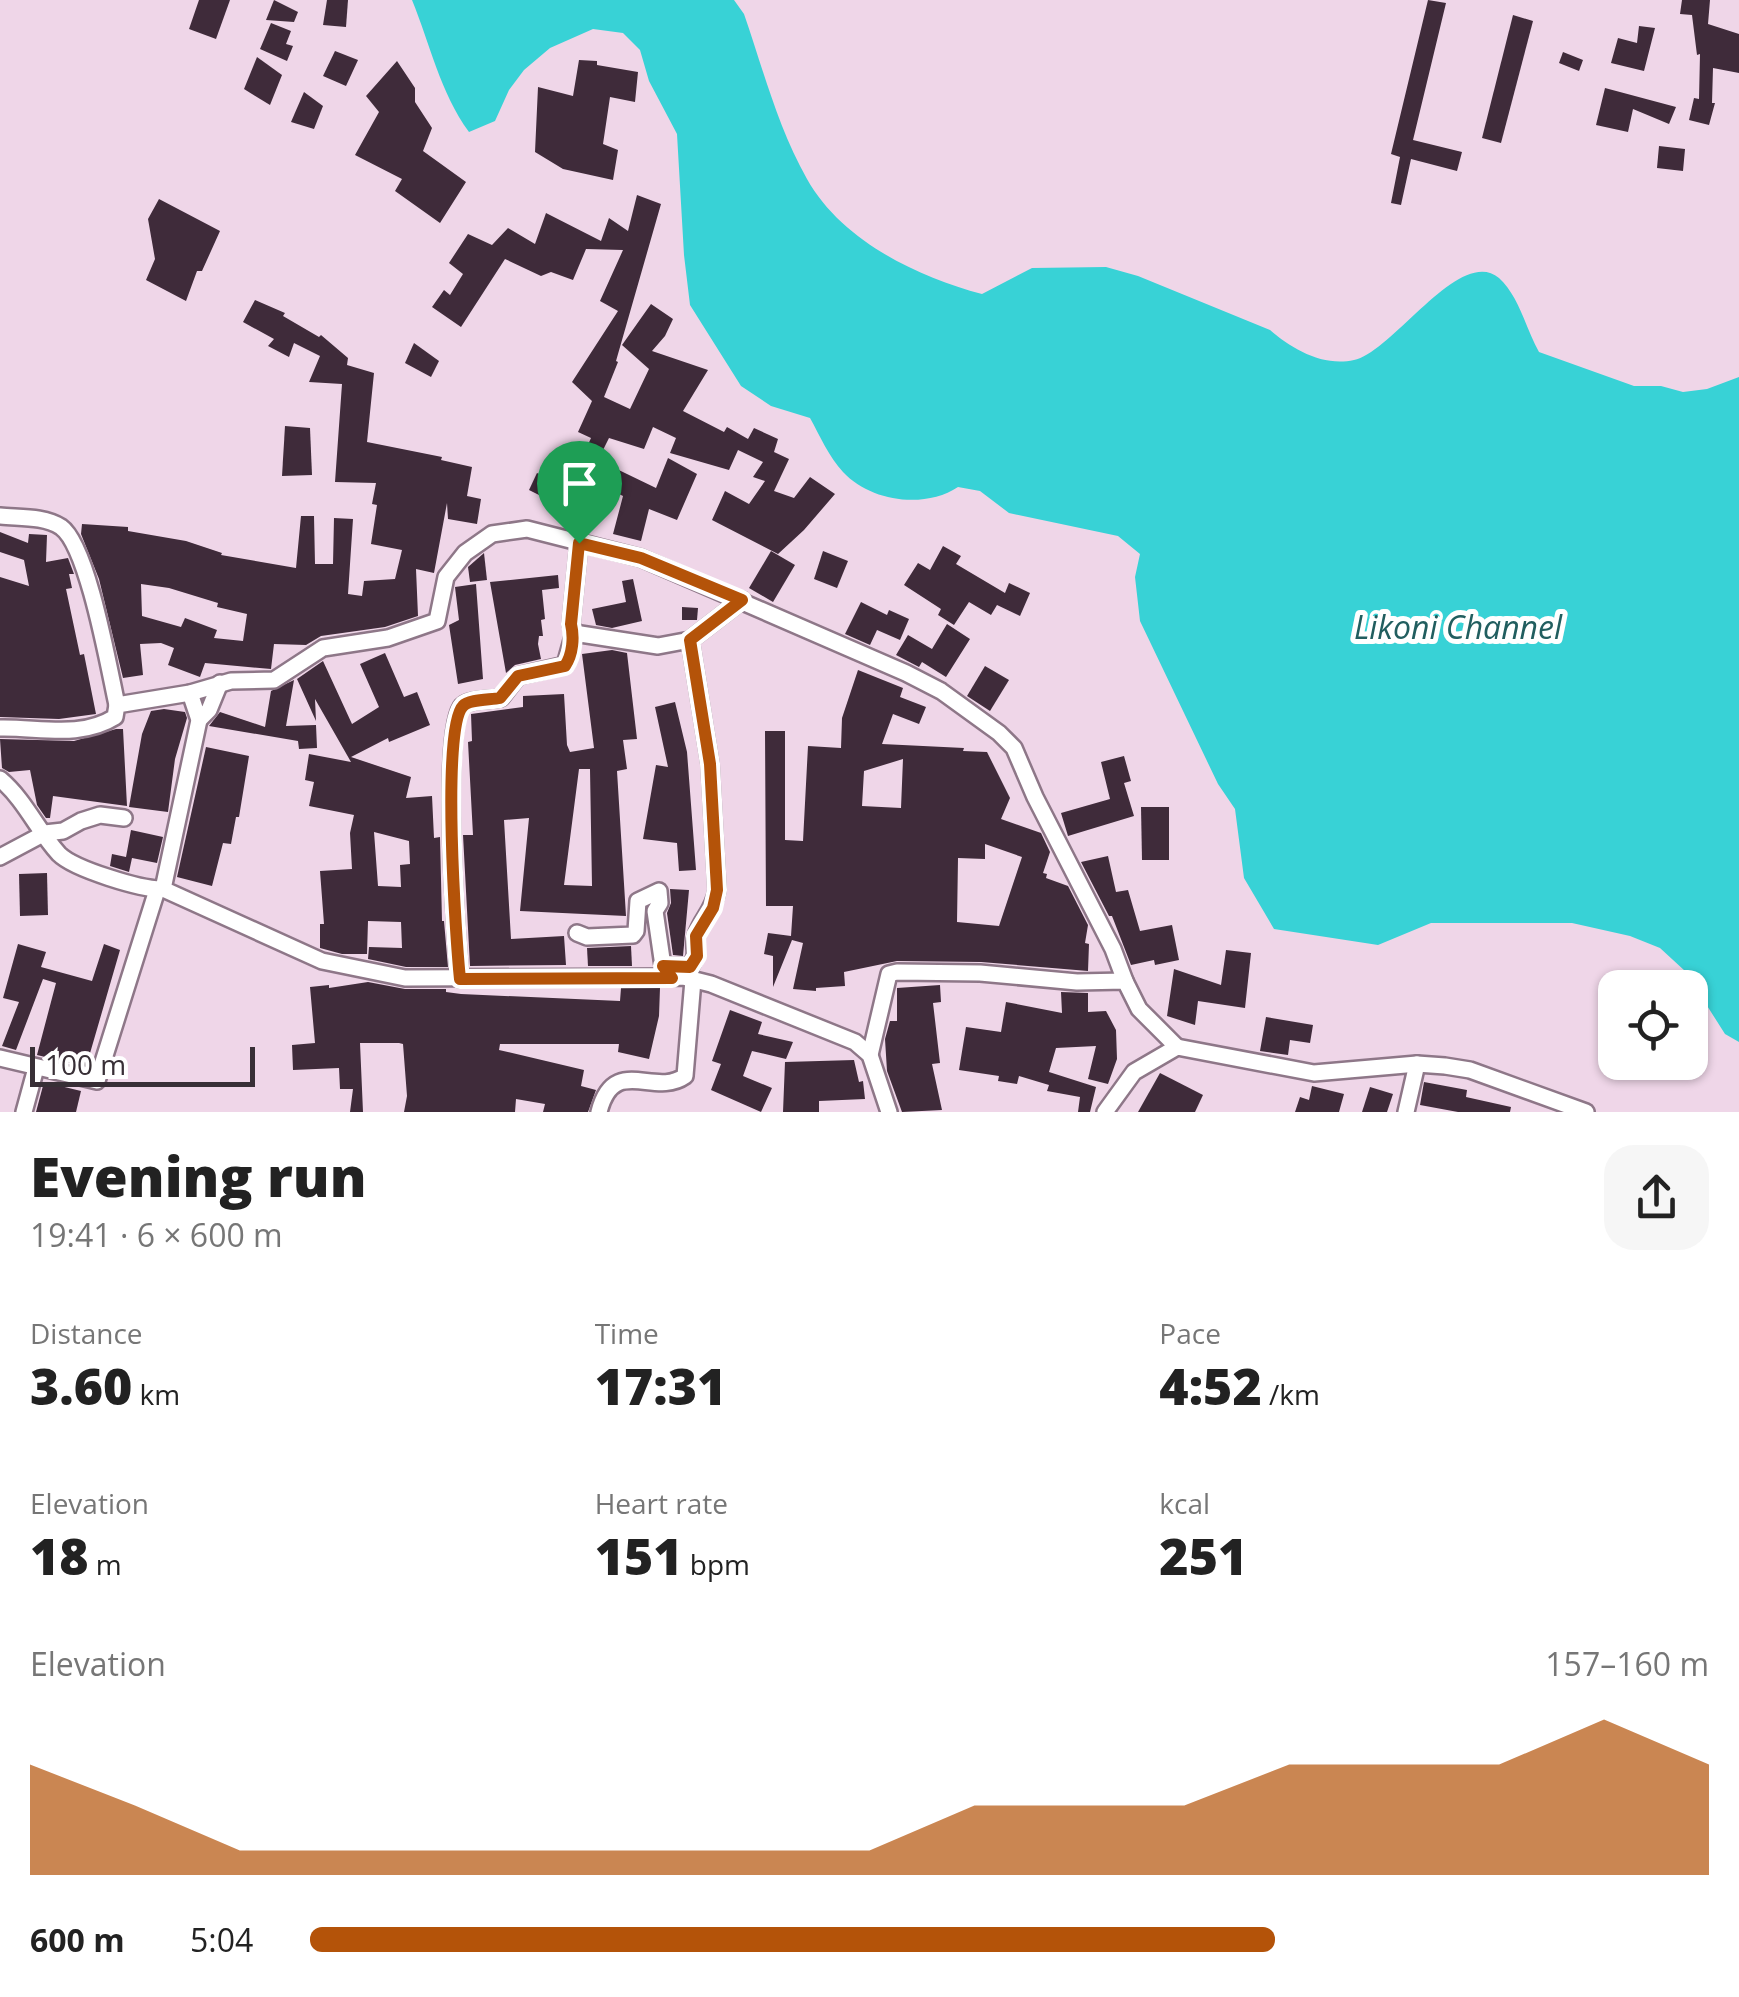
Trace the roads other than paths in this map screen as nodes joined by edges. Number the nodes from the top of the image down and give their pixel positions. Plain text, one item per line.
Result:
1 (0, 516) edge
2 (579, 543) junction
3 (742, 600) junction
4 (574, 632) junction
5 (690, 640) junction
6 (220, 683) junction
7 (190, 693) junction
8 (117, 705) junction
9 (199, 720) junction
10 (0, 728) edge
11 (0, 779) edge
12 (124, 818) dead end
13 (45, 833) junction
14 (0, 858) edge
15 (160, 889) junction
16 (577, 933) dead end
17 (668, 972) junction
18 (460, 979) junction
19 (694, 980) junction
20 (1125, 981) junction
21 (1178, 1047) junction
22 (870, 1055) junction
23 (0, 1058) edge
24 (1416, 1064) junction
25 (36, 1068) junction
26 (24, 1112) edge
27 (599, 1112) edge
28 (889, 1112) edge
29 (1105, 1112) edge
30 (1406, 1112) edge
31 (1586, 1112) edge

1 - 8 street
2 - 3 street
2 - 4 street
2 - 6 street
3 - 5 street
3 - 20 street
4 - 5 street
4 - 18 street
5 - 17 street
6 - 7 street
6 - 9 street
7 - 8 street
7 - 9 street
8 - 10 street
9 - 15 street
11 - 13 street
12 - 13 street
13 - 14 street
13 - 15 street
15 - 18 street
15 - 25 street
16 - 17 street
17 - 18 street
17 - 19 street
19 - 22 street
19 - 27 street
20 - 21 street
20 - 22 street
21 - 24 street
21 - 29 street
22 - 28 street
23 - 25 street
24 - 30 street
24 - 31 street
25 - 26 street

